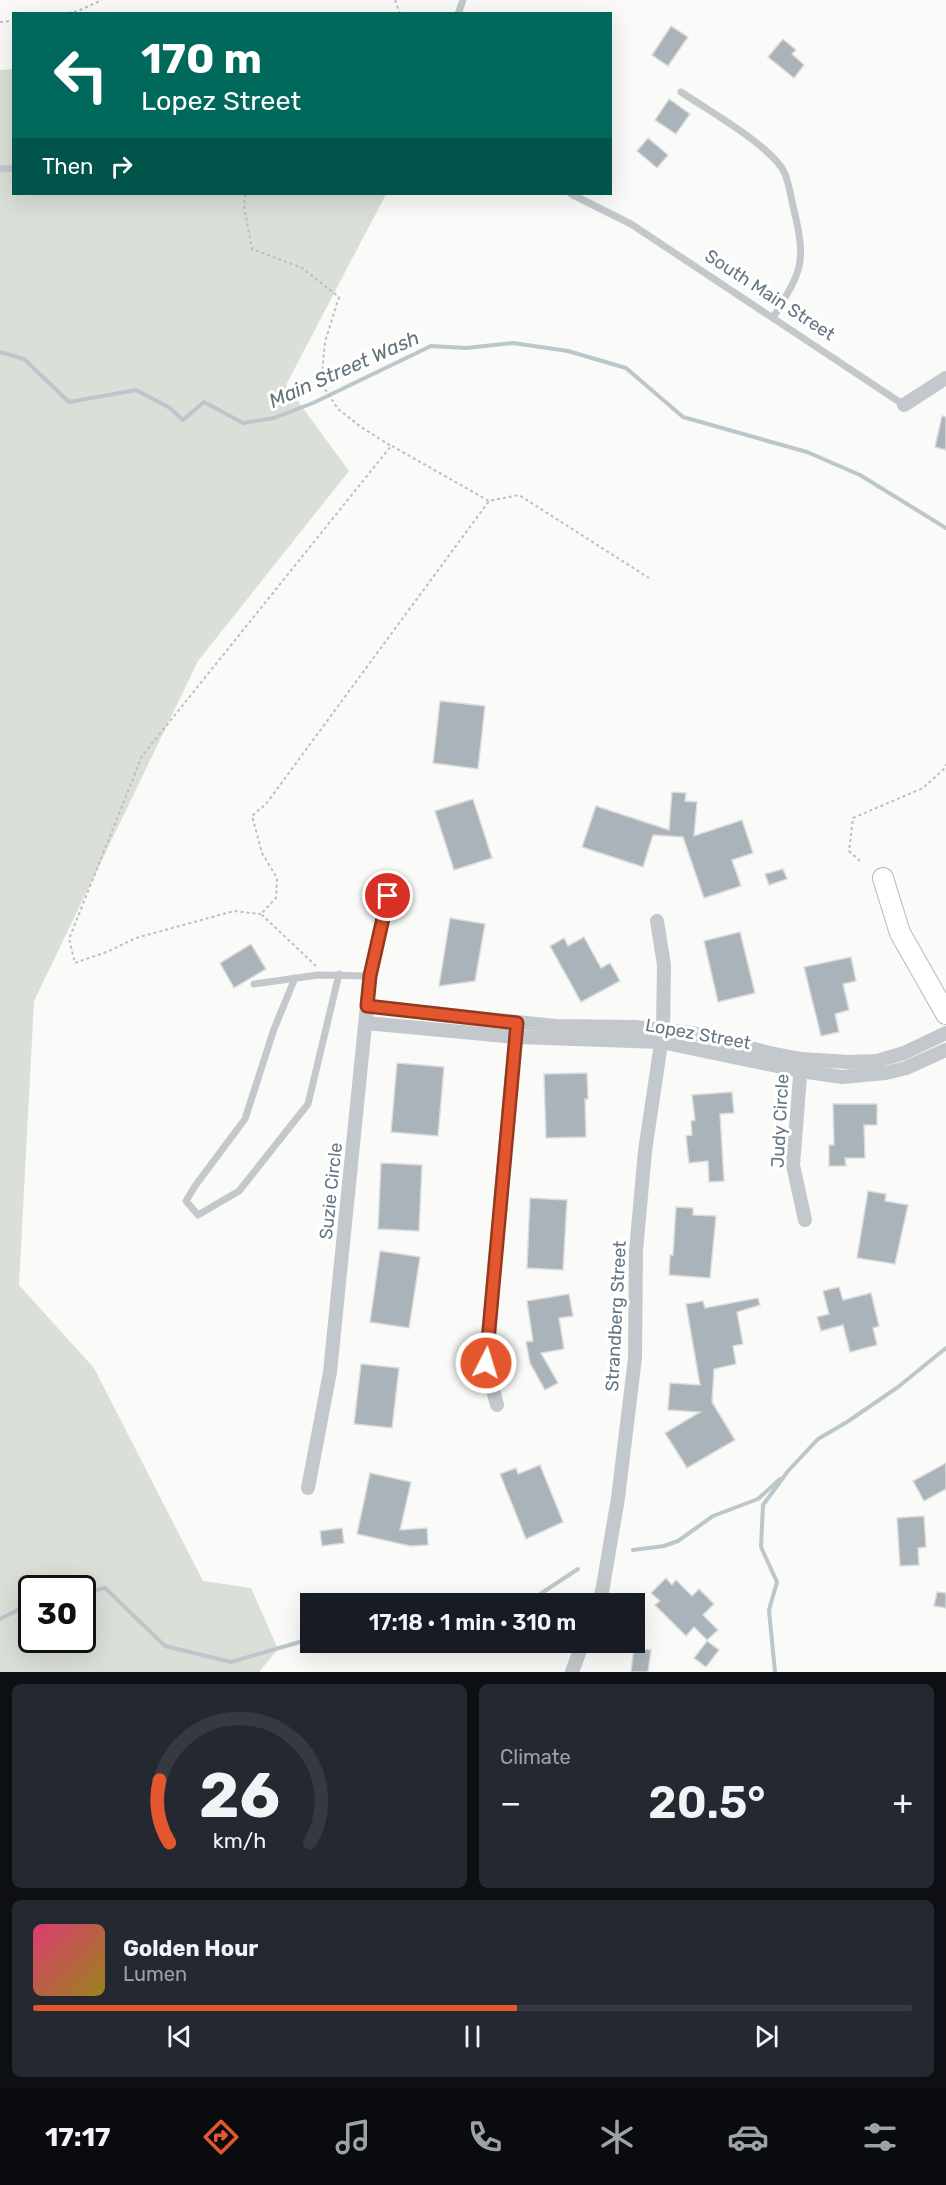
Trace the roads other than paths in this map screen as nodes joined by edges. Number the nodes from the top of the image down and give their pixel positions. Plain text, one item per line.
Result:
1 (681, 92) dead end
2 (574, 195) edge
3 (773, 318) junction
4 (946, 378) edge
5 (904, 405) joint
6 (883, 878) dead end
7 (388, 896) dead end
8 (657, 921) dead end
9 (339, 974) junction
10 (370, 976) junction
11 (295, 978) junction
12 (254, 984) dead end
13 (367, 1006) junction
14 (946, 1014) edge
15 (366, 1023) junction
16 (516, 1030) junction
17 (946, 1034) edge
18 (662, 1036) junction
19 (946, 1050) edge
20 (801, 1065) junction
21 (805, 1220) dead end
22 (497, 1405) dead end
23 (308, 1488) dead end
24 (602, 1593) edge
25 (579, 1653) edge
26 (572, 1672) edge

1 - 3 lane
2 - 3 lane, South Main Street
3 - 5 lane, South Main Street
4 - 5 street, South Main Street
6 - 14 street
7 - 10 street, Suzie Circle
8 - 18 street, Strandberg Street
9 - 10 lane
9 - 11 lane
9 - 11 lane
10 - 13 street, Suzie Circle
11 - 12 lane
13 - 15 street, Suzie Circle
13 - 16 street, Lopez Street
15 - 16 street, Lopez Street
15 - 23 street, Suzie Circle
16 - 18 street, Lopez Street
16 - 22 street
17 - 20 street, Lopez Street
18 - 20 street, Lopez Street
18 - 24 street, Strandberg Street
19 - 20 street, Lopez Street
20 - 21 street, Judy Circle
25 - 26 street

